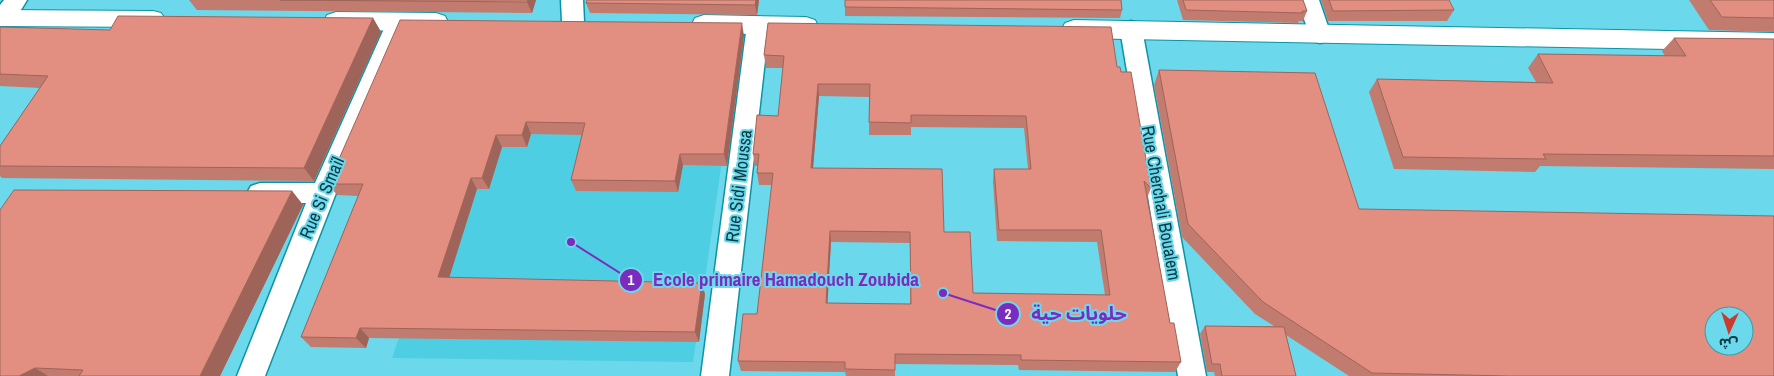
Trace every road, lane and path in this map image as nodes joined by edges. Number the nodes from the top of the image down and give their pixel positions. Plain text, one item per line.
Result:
1 (1308, 0) edge
2 (6, 12) edge
3 (171, 20) edge
4 (309, 21) edge
5 (398, 22) junction
6 (457, 22) edge
7 (680, 24) edge
8 (758, 25) junction
9 (827, 26) edge
10 (1053, 28) edge
11 (1131, 29) junction
12 (1320, 35) junction
13 (1774, 42) edge
14 (234, 193) edge
15 (323, 193) junction
16 (251, 376) edge
17 (715, 376) edge
18 (1192, 376) edge

1 - 12 street
2 - 3 main road
4 - 5 main road
5 - 6 main road
5 - 15 street, Rue Si Smaïl
7 - 8 main road
8 - 9 main road
8 - 17 street, Rue Sidi Moussa
10 - 11 main road
11 - 12 main road
11 - 18 street, Rue Cherchali Boualem
12 - 13 main road
14 - 15 street
15 - 16 street, Rue Si Smaïl

